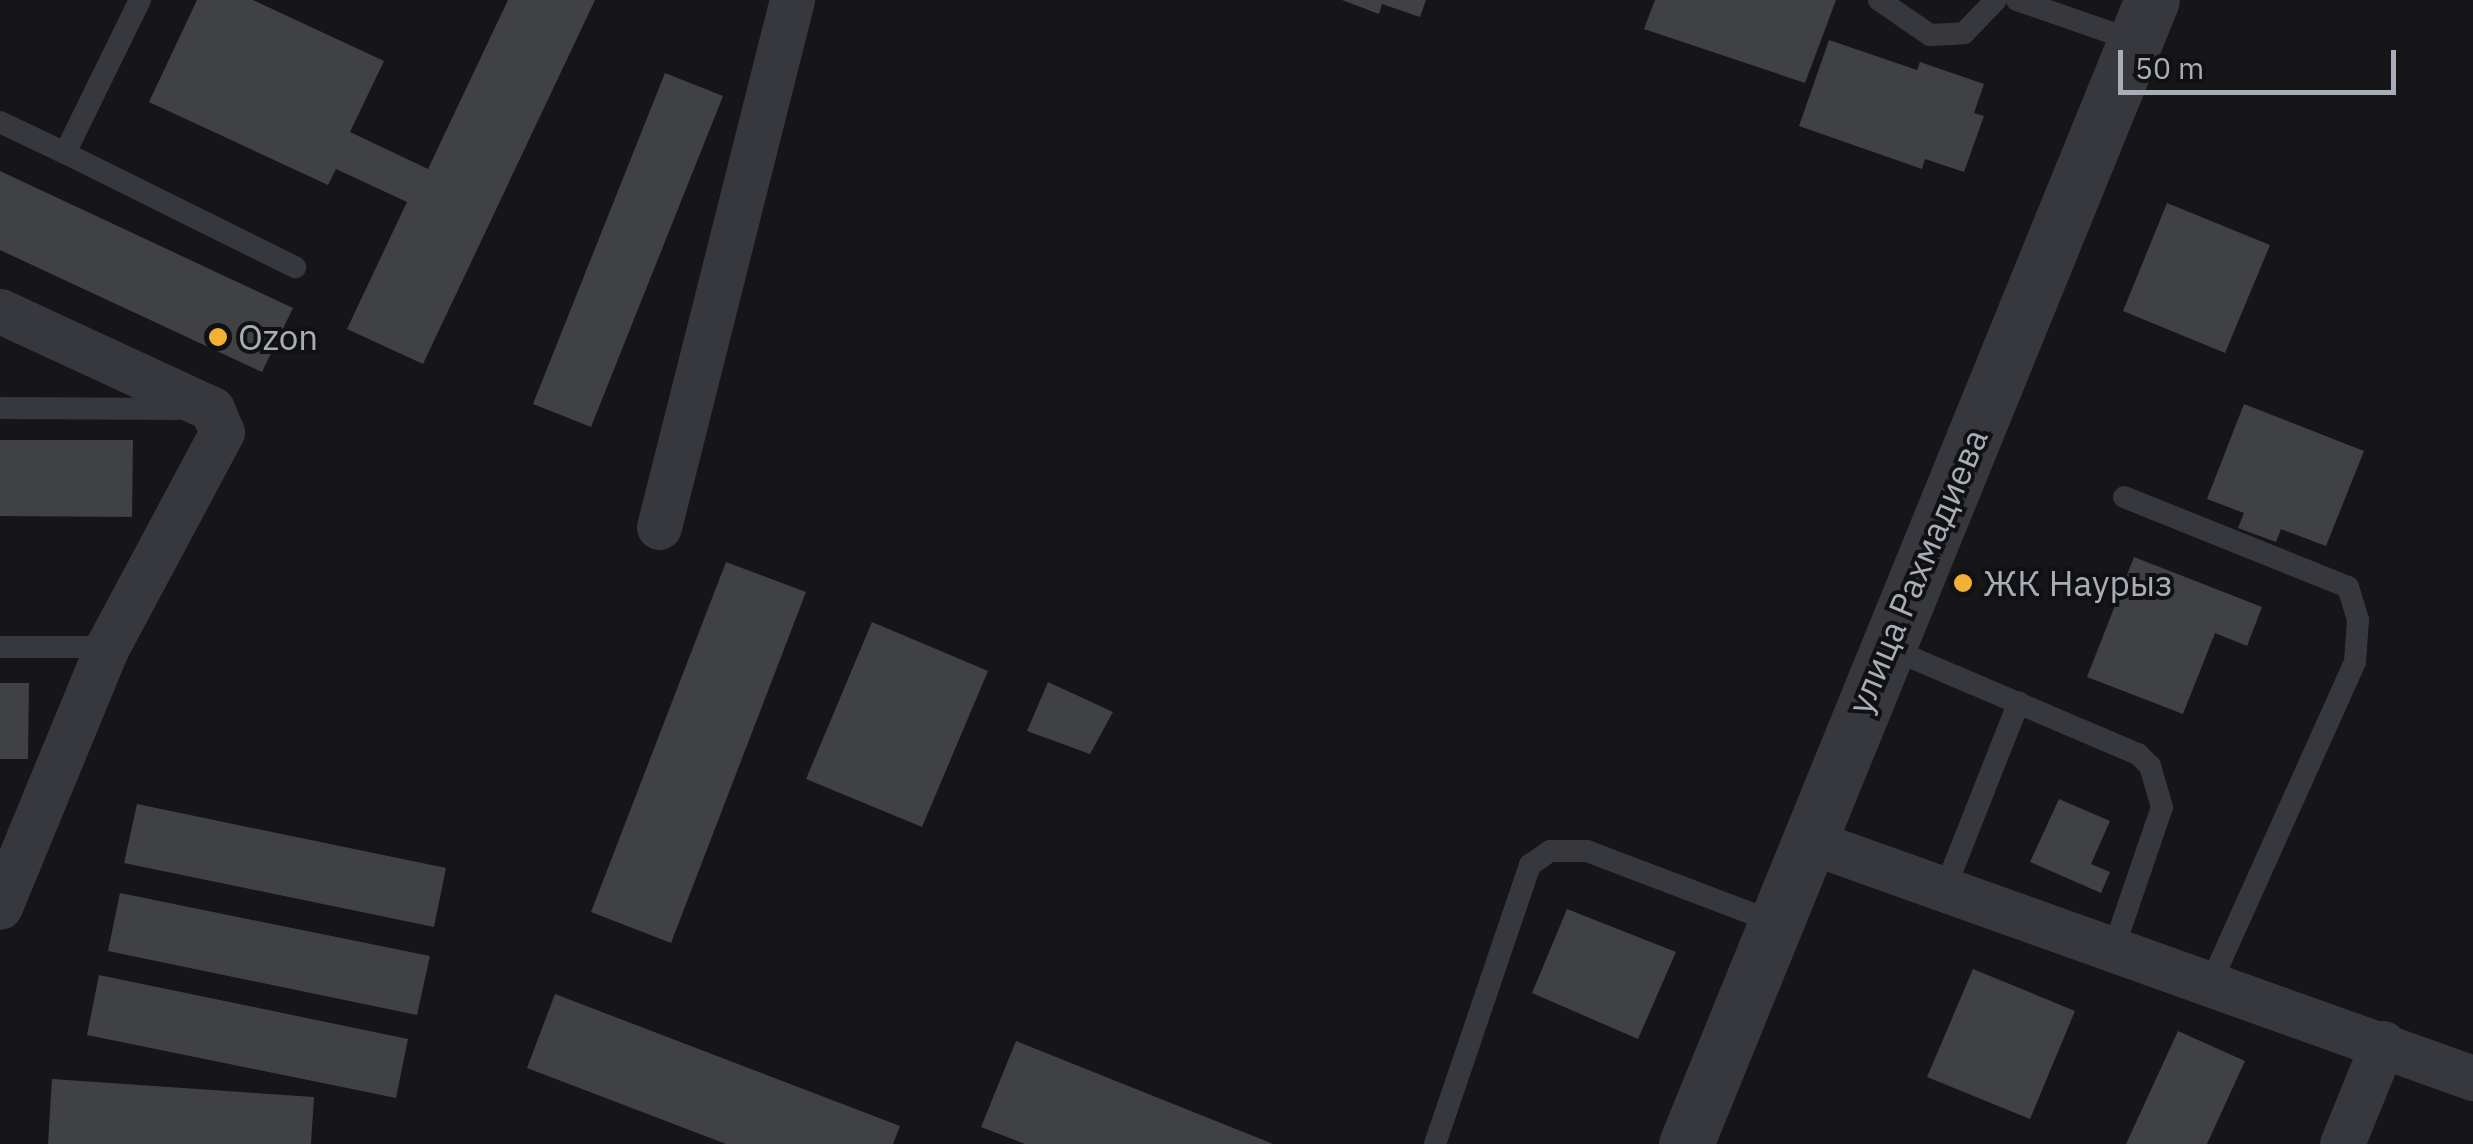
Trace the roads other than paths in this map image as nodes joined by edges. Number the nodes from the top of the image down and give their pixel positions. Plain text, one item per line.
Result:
1 (140, 0) edge
2 (792, 0) edge
3 (1879, 0) edge
4 (1996, 0) edge
5 (2017, 0) edge
6 (2144, 20) edge
7 (0, 122) edge
8 (65, 153) junction
9 (295, 268) dead end
10 (0, 311) edge
11 (0, 408) edge
12 (212, 409) junction
13 (2124, 497) dead end
14 (659, 527) dead end
15 (0, 647) edge
16 (107, 647) junction
17 (1886, 647) junction
18 (2019, 702) junction
19 (1806, 840) junction
20 (6, 881) edge
21 (1944, 892) junction
22 (1774, 922) junction
23 (2112, 952) junction
24 (2208, 986) junction
25 (2383, 1043) junction
26 (2473, 1078) edge
27 (1434, 1144) edge
28 (1686, 1144) edge
29 (2342, 1144) edge

1 - 8 lane
2 - 14 street
3 - 4 lane
5 - 6 lane
6 - 17 street, улица Рахмадиева
7 - 8 lane
8 - 9 lane
10 - 12 street
11 - 12 lane
12 - 16 street
13 - 24 lane
15 - 16 lane
16 - 20 street
17 - 18 lane
17 - 19 street, улица Рахмадиева
18 - 21 lane
18 - 23 lane
19 - 21 street
19 - 22 street, улица Рахмадиева
21 - 23 street
22 - 27 lane
22 - 28 street, улица Рахмадиева
23 - 24 street
24 - 25 street
25 - 26 street
25 - 29 street

